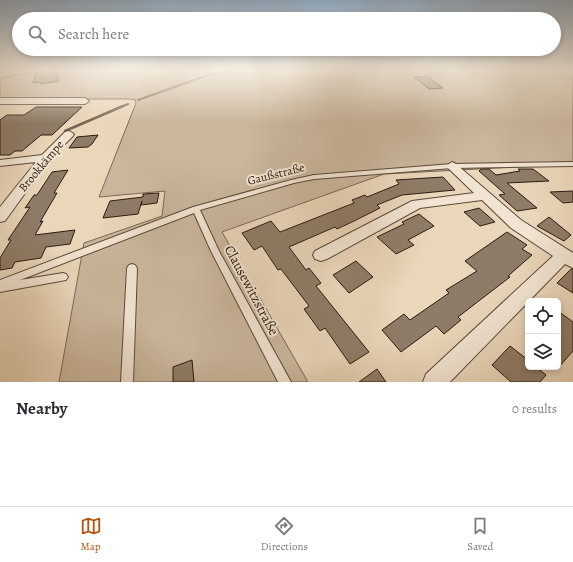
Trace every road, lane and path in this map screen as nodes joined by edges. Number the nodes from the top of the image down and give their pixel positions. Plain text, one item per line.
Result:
1 (0, 101) edge
2 (84, 101) dead end
3 (69, 134) dead end
4 (45, 158) junction
5 (0, 163) edge
6 (573, 164) edge
7 (452, 166) junction
8 (483, 196) junction
9 (196, 209) junction
10 (0, 217) edge
11 (321, 255) dead end
12 (568, 258) edge
13 (132, 268) dead end
14 (63, 278) dead end
15 (0, 284) edge
16 (0, 288) edge
17 (127, 382) edge
18 (285, 382) edge
19 (434, 382) edge

1 - 2 street
3 - 4 street, Brookkämpe
4 - 5 street
4 - 10 street, Brookkämpe
6 - 7 lane, Gaußstraße
7 - 8 street
7 - 9 lane, Gaußstraße
8 - 11 street
8 - 12 street
9 - 15 lane, Gaußstraße
9 - 18 lane, Clausewitzstraße
12 - 19 street
13 - 17 lane
14 - 16 lane

